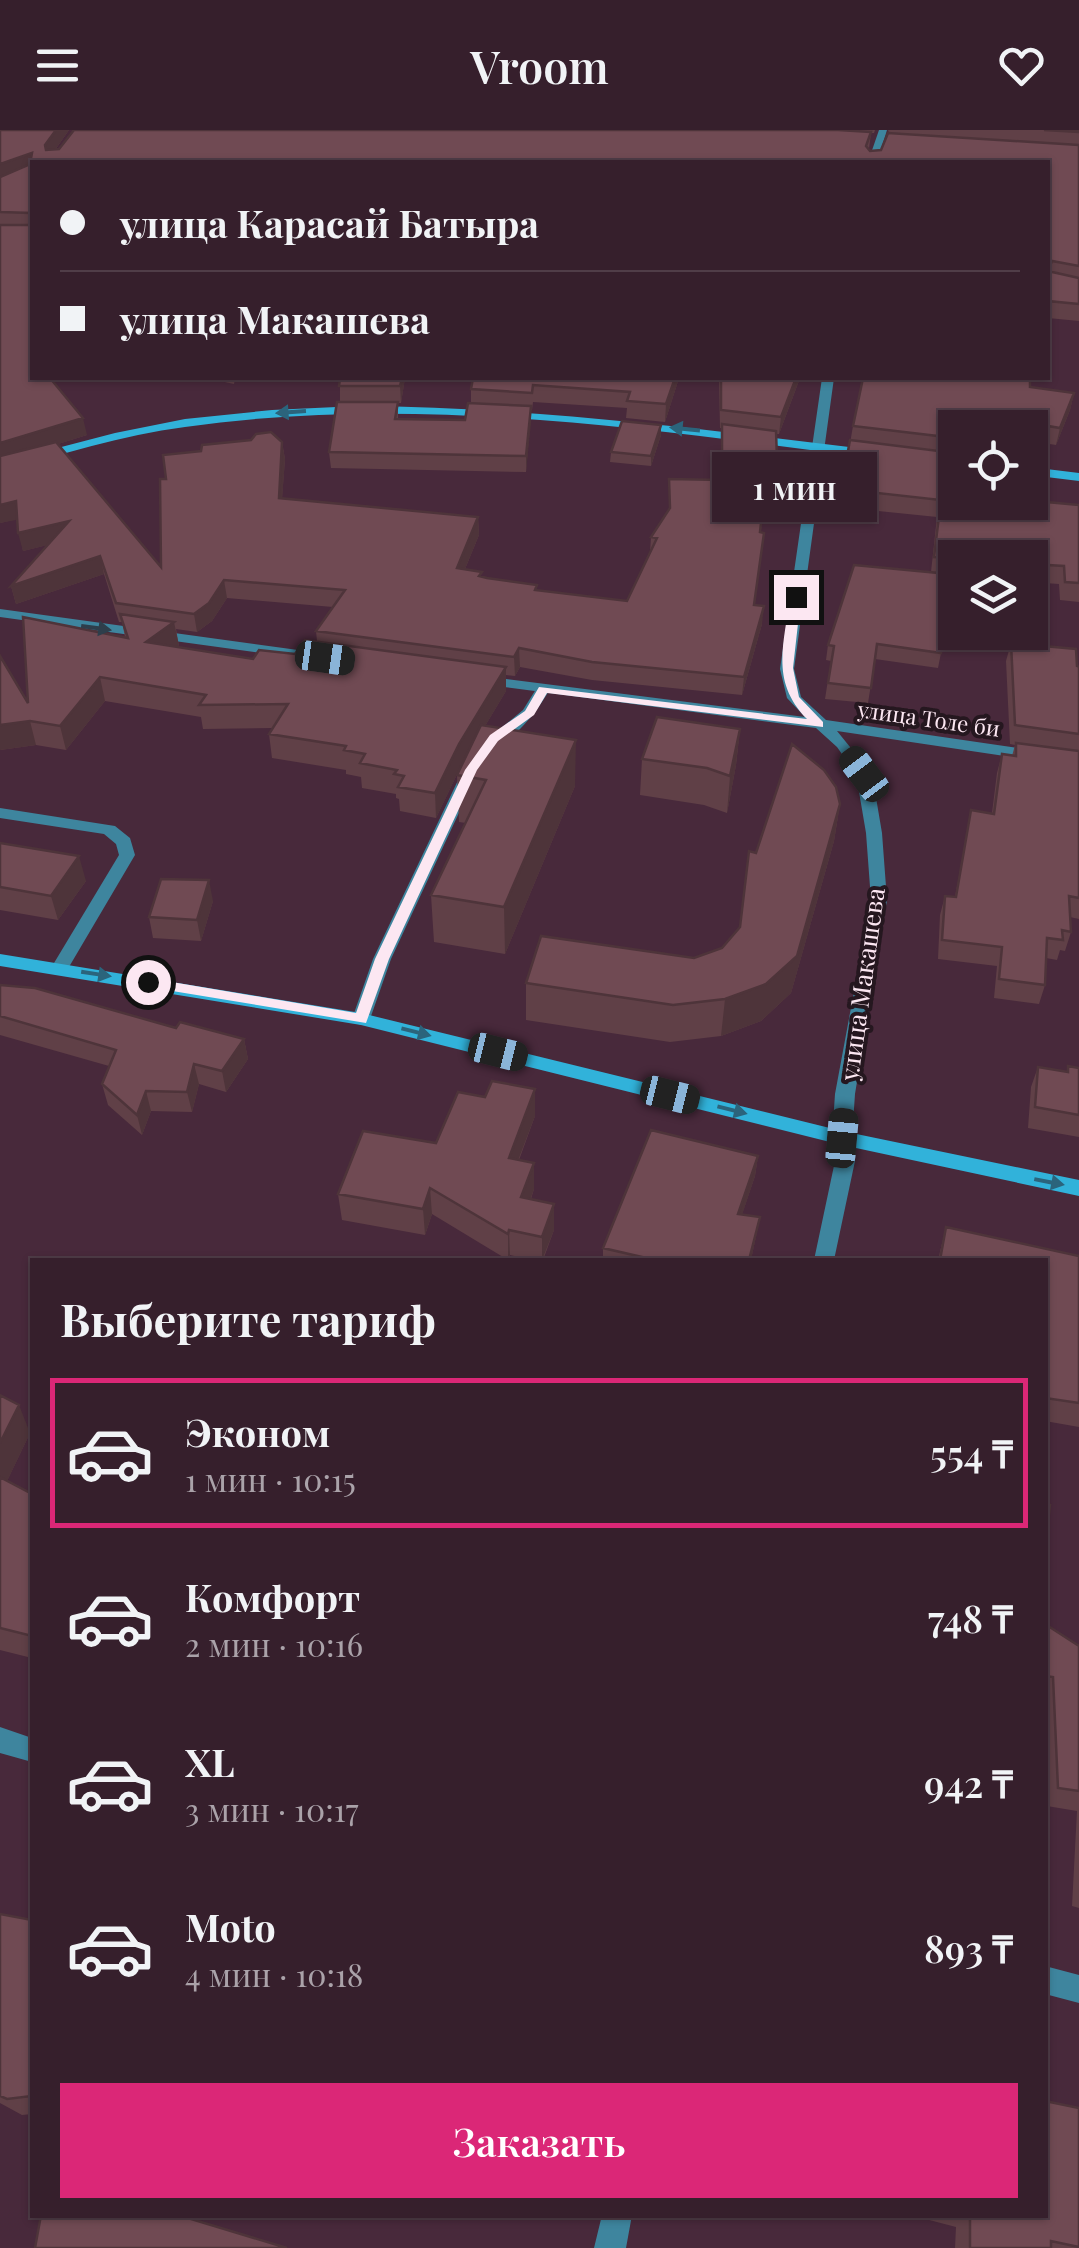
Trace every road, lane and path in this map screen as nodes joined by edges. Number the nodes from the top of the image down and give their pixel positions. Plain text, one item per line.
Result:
1 (881, 134) edge
2 (860, 138) edge
3 (897, 140) edge
4 (873, 160) edge
5 (828, 380) edge
6 (817, 447) junction
7 (888, 455) edge
8 (0, 467) edge
9 (1048, 473) edge
10 (1079, 477) edge
11 (0, 613) edge
12 (330, 659) edge
13 (473, 679) edge
14 (543, 689) junction
15 (819, 724) junction
16 (1079, 762) edge
17 (0, 813) edge
18 (0, 960) edge
19 (60, 968) junction
20 (361, 1019) junction
21 (842, 1138) junction
22 (1079, 1188) edge
23 (824, 1258) edge
24 (0, 1740) edge
25 (30, 1749) edge
26 (1048, 1981) edge
27 (1079, 1990) edge
28 (617, 2218) edge
29 (610, 2248) edge

1 - 2 street
1 - 3 street
1 - 4 street
5 - 6 street, улица Макашева
6 - 7 main road
6 -> 8 main road
6 - 15 street, улица Макашева
9 - 10 main road
11 -> 12 street
13 - 14 street, улица Толе би
14 - 15 street, улица Толе би
14 - 20 street
15 - 16 street, улица Толе би
15 - 21 street, улица Макашева
17 - 19 street
18 - 19 main road
19 -> 20 main road
20 -> 21 main road
21 -> 22 main road
21 - 23 street, улица Макашева
24 - 25 street
26 - 27 street
28 - 29 street

